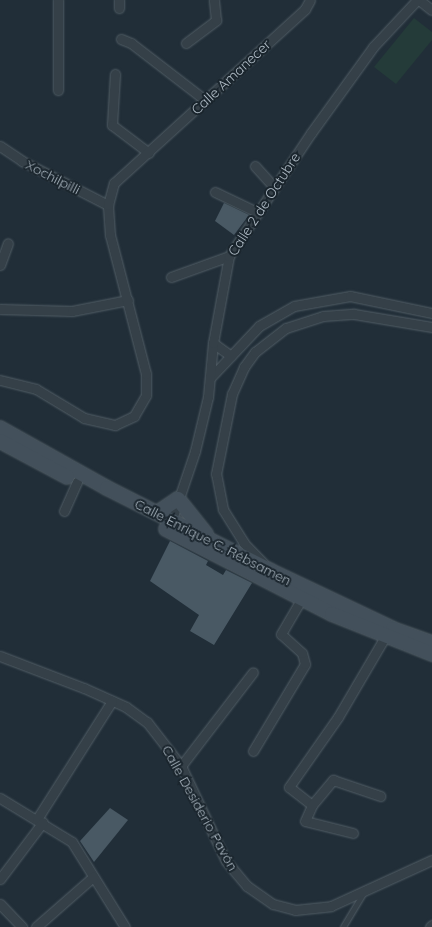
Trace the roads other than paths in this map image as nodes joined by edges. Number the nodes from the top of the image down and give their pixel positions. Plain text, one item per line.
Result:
1 (58, 0) edge
2 (214, 0) edge
3 (310, 0) edge
4 (418, 0) edge
5 (428, 0) edge
6 (432, 4) edge
7 (432, 10) edge
8 (121, 39) dead end
9 (186, 43) dead end
10 (115, 74) dead end
11 (58, 90) dead end
12 (205, 100) junction
13 (0, 146) edge
14 (149, 153) junction
15 (255, 166) dead end
16 (274, 187) junction
17 (215, 192) dead end
18 (108, 206) junction
19 (256, 212) junction
20 (8, 243) dead end
21 (229, 256) junction
22 (0, 264) edge
23 (171, 277) dead end
24 (128, 300) junction
25 (0, 309) edge
26 (432, 313) edge
27 (432, 327) edge
28 (213, 343) junction
29 (231, 356) junction
30 (211, 377) junction
31 (0, 380) edge
32 (0, 428) edge
33 (0, 441) edge
34 (78, 482) junction
35 (178, 500) junction
36 (64, 511) dead end
37 (157, 513) junction
38 (171, 526) junction
39 (216, 543) junction
40 (271, 571) junction
41 (302, 598) junction
42 (385, 637) junction
43 (432, 643) edge
44 (432, 654) edge
45 (0, 656) edge
46 (253, 672) dead end
47 (112, 700) junction
48 (253, 751) dead end
49 (181, 766) junction
50 (380, 796) dead end
51 (0, 798) edge
52 (312, 805) junction
53 (40, 821) junction
54 (353, 833) dead end
55 (432, 860) edge
56 (93, 877) junction
57 (0, 879) edge
58 (362, 895) junction
59 (0, 904) edge
60 (123, 926) edge
61 (22, 927) edge
62 (36, 927) edge
63 (344, 927) edge

1 - 11 street
2 - 9 street
3 - 12 street, Calle Amanecer
4 - 7 street
4 - 16 street, Calle 2 de Octubre
5 - 6 street
8 - 12 street
10 - 14 street
12 - 14 street, Calle Amanecer
13 - 18 street, Xochilpilli
14 - 18 street, Calle Amanecer
15 - 16 street
16 - 19 street, Calle 2 de Octubre
17 - 19 street
18 - 24 street, Calle Amanecer
19 - 21 street, Calle 2 de Octubre
20 - 22 street
21 - 23 street
21 - 28 street, Calle 2 de Octubre
24 - 25 street
24 - 31 street, Calle Amanecer
26 - 29 street
27 - 40 street
28 - 29 street
28 - 30 street, Calle 2 de Octubre
29 - 30 street
30 - 35 street, Calle 2 de Octubre
32 - 37 main road, Calle Enrique C. Rébsamen
33 - 34 main road, Calle Enrique C. Rébsamen
34 - 36 street
34 - 38 main road, Calle Enrique C. Rébsamen
35 - 37 main road
35 - 38 street, Calle 2 de Octubre
35 - 39 main road
37 - 38 main road, Calle Enrique C. Rébsamen
38 - 39 main road, Calle Enrique C. Rébsamen
38 - 41 main road, Calle Enrique C. Rébsamen
39 - 40 main road, Calle Enrique C. Rébsamen
40 - 43 main road, Calle Enrique C. Rébsamen
41 - 42 main road, Calle Enrique C. Rébsamen
41 - 48 street
42 - 44 main road, Calle Enrique C. Rébsamen
42 - 52 street
45 - 47 street, Calle Desiderio Pavón
46 - 49 street
47 - 49 street, Calle Desiderio Pavón
47 - 53 street
49 - 58 street, Calle Desiderio Pavón
50 - 52 street
51 - 53 street
52 - 54 street
53 - 56 street
53 - 57 street
55 - 58 street, Calle Desiderio Pavón
56 - 60 street
56 - 62 street
58 - 63 lane
59 - 61 street

